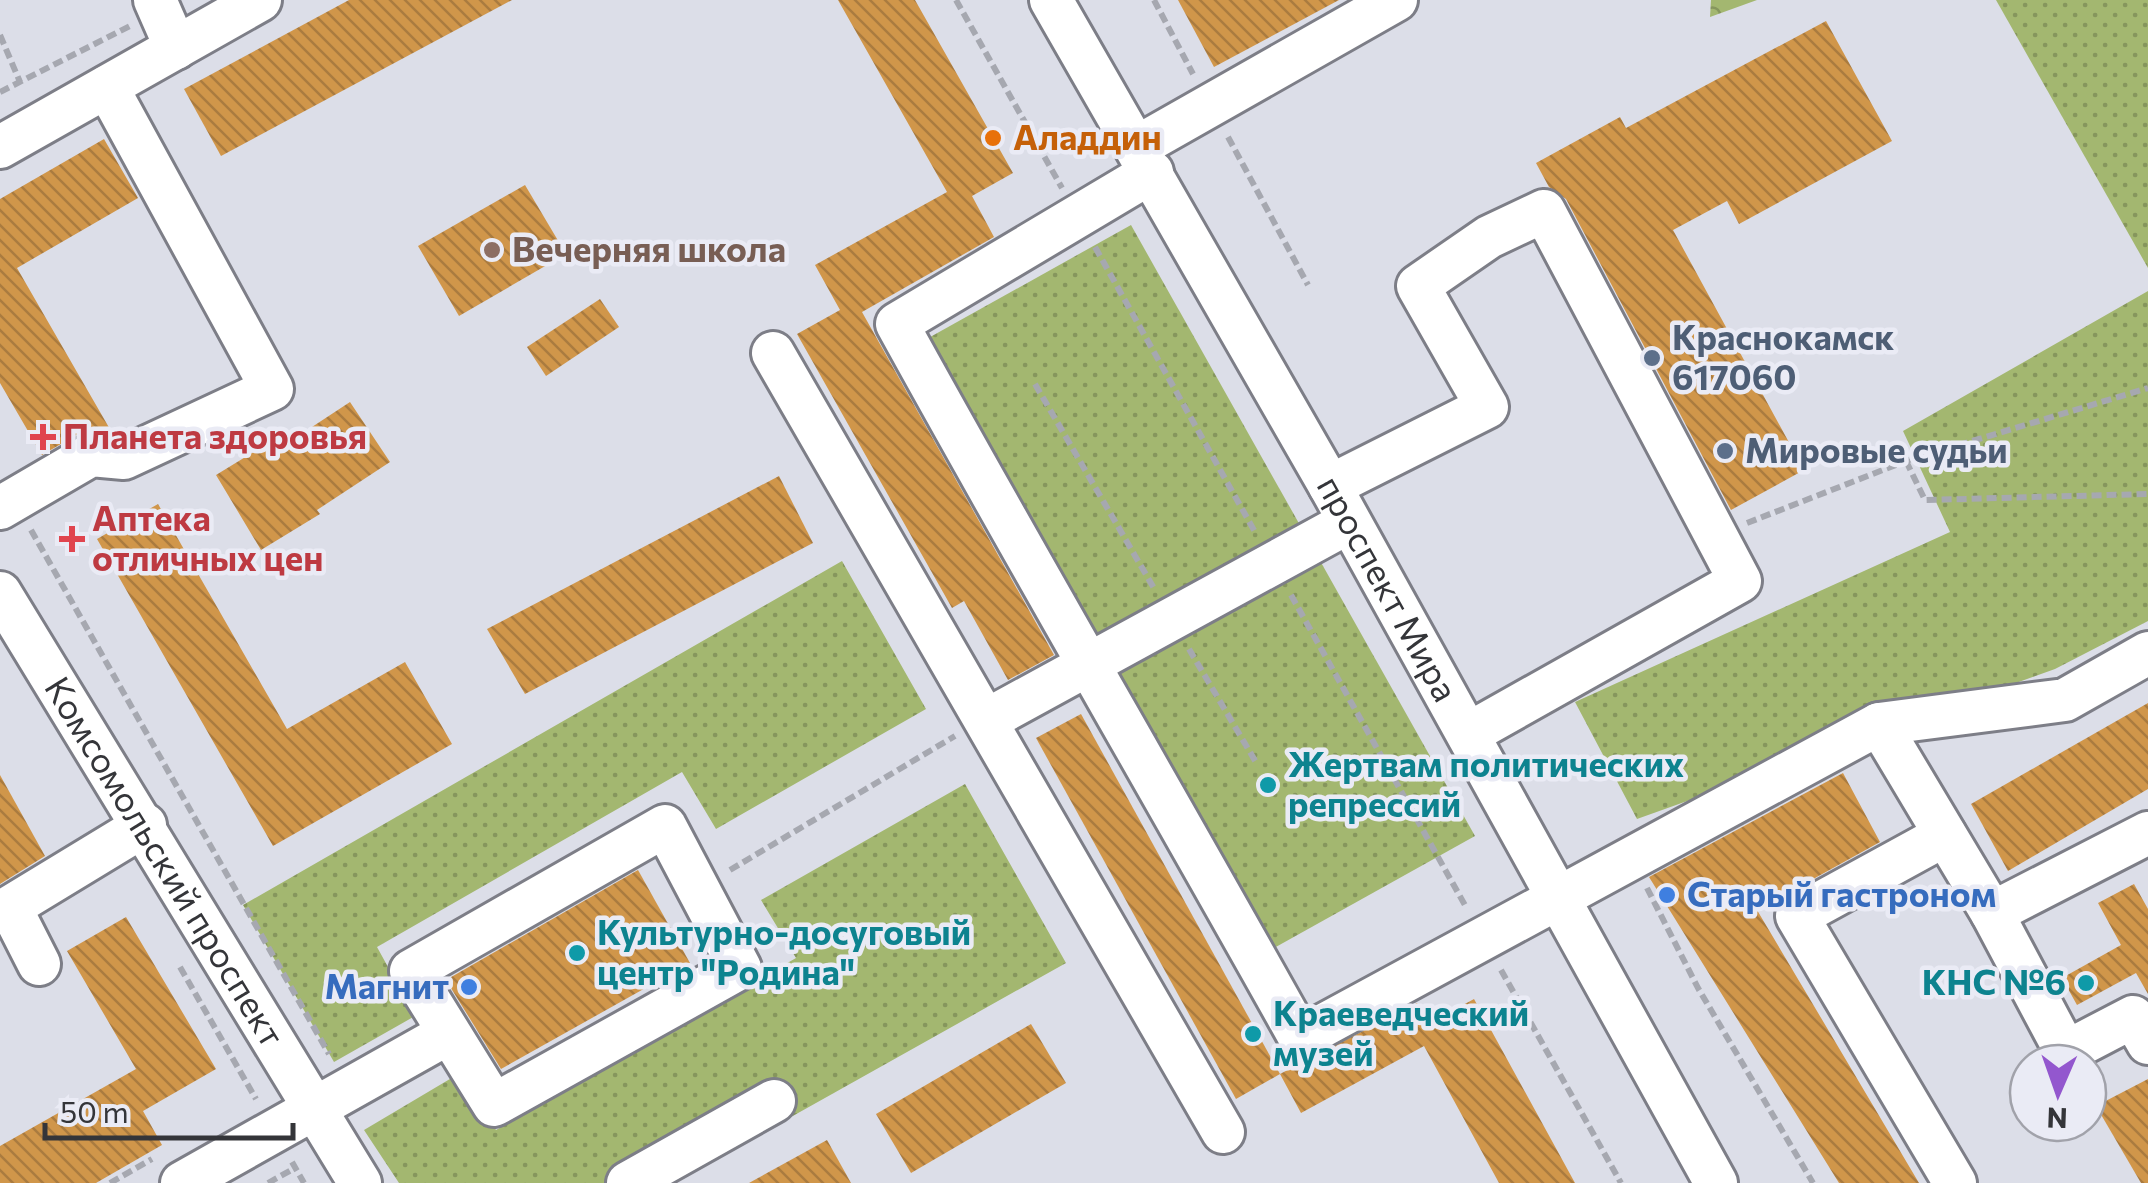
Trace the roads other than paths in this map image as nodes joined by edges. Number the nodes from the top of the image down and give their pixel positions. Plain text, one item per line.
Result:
1 (260, 0) edge
2 (1051, 0) edge
3 (1396, 0) edge
4 (163, 20) edge
5 (107, 87) junction
6 (0, 147) edge
7 (1145, 160) junction
8 (773, 353) dead end
9 (7, 504) edge
10 (1340, 504) junction
11 (0, 593) edge
12 (2148, 653) edge
13 (1087, 668) junction
14 (986, 720) junction
15 (1878, 724) junction
16 (1468, 734) junction
17 (145, 825) junction
18 (2148, 833) edge
19 (1945, 835) junction
20 (1557, 903) junction
21 (1992, 913) junction
22 (39, 964) dead end
23 (447, 1034) junction
24 (2148, 1043) edge
25 (333, 1099) junction
26 (774, 1102) dead end
27 (1223, 1132) dead end
28 (182, 1183) edge
29 (360, 1183) edge
30 (628, 1183) edge
31 (1716, 1183) edge
32 (1956, 1183) edge

1 - 4 street
2 - 7 street, проспект Мира
3 - 7 street
4 - 5 street
5 - 6 street
5 - 9 street
7 - 10 street, проспект Мира
7 - 13 street
8 - 14 street
10 - 13 street
10 - 16 street, проспект Мира
10 - 16 street
11 - 17 street, Комсомольский проспект
12 - 15 street
13 - 14 street
13 - 20 street
14 - 27 street
15 - 19 street
15 - 20 street
16 - 20 street, проспект Мира
17 - 22 street
17 - 25 street, Комсомольский проспект
18 - 21 street
19 - 21 street
19 - 32 street
20 - 31 street, проспект Мира
21 - 24 street
23 - 23 street
23 - 25 street
25 - 28 street
25 - 29 street, Комсомольский проспект
26 - 30 street

